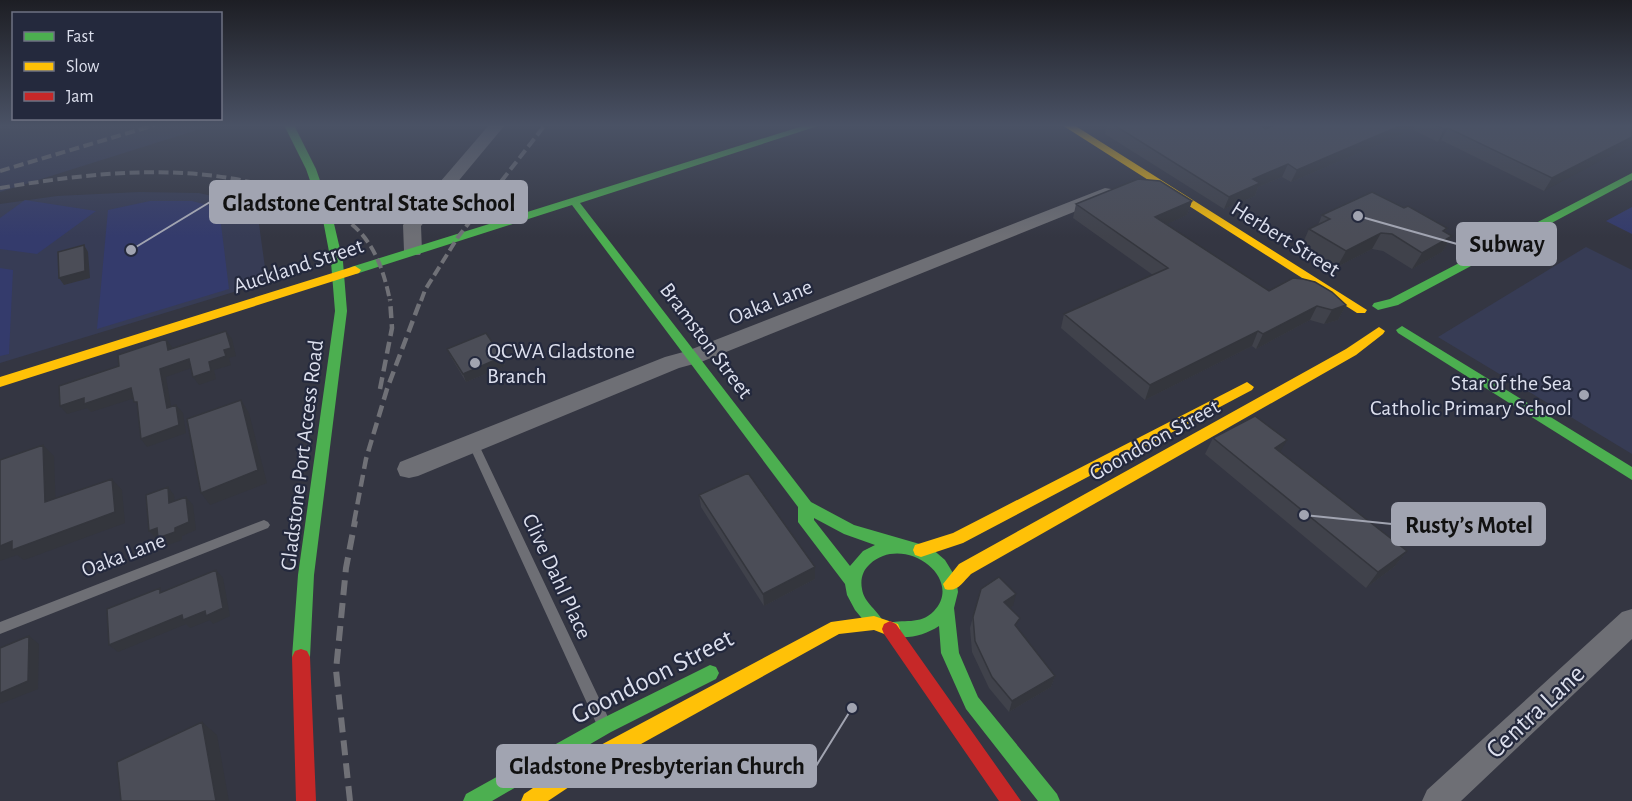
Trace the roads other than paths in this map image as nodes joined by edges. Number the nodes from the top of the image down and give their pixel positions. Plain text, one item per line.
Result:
1 (309, 162) edge
2 (465, 162) edge
3 (695, 162) edge
4 (1127, 162) edge
5 (1148, 176) junction
6 (1632, 176) edge
7 (573, 200) junction
8 (413, 251) junction
9 (1378, 306) junction
10 (1361, 310) junction
11 (1406, 323) junction
12 (1379, 331) junction
13 (693, 357) junction
14 (1262, 379) dead end
15 (0, 382) edge
16 (473, 444) junction
17 (409, 469) dead end
18 (1632, 474) edge
19 (806, 506) junction
20 (264, 525) dead end
21 (896, 545) junction
22 (921, 550) junction
23 (853, 582) junction
24 (951, 584) junction
25 (946, 609) junction
26 (1632, 621) edge
27 (876, 623) junction
28 (0, 628) edge
29 (890, 629) junction
30 (718, 669) dead end
31 (605, 726) junction
32 (306, 801) edge
33 (473, 801) edge
34 (531, 801) edge
35 (1011, 801) edge
36 (1050, 801) edge
37 (1438, 801) edge

1 - 32 street, Gladstone Port Access Road
2 - 8 street
3 - 7 street, Auckland Street
4 - 5 street, Herbert Street
5 - 10 street, Herbert Street
5 - 13 street, Oaka Lane
6 - 9 street
7 - 8 street, Auckland Street
7 - 13 street, Bramston Street
8 - 15 street, Auckland Street
9 - 10 street
9 - 11 street
10 - 12 street, Herbert Street
11 - 12 street
11 - 18 street
12 - 24 street, Goondoon Street
13 - 16 street, Oaka Lane
13 - 19 street, Bramston Street
14 - 22 street, Goondoon Street
16 - 17 street, Oaka Lane
16 - 31 lane, Clive Dahl Place
19 - 21 street, Bramston Street
19 - 23 street, Bramston Street
20 - 28 lane, Oaka Lane
21 - 22 street
21 - 23 street
22 - 24 street
23 - 27 street
24 - 25 street
25 - 29 street
25 - 36 street
26 - 37 street, Centra Lane
27 - 29 street
27 - 34 street, Goondoon Street
29 - 35 street
30 - 31 street, Goondoon Street
31 - 33 street, Goondoon Street

